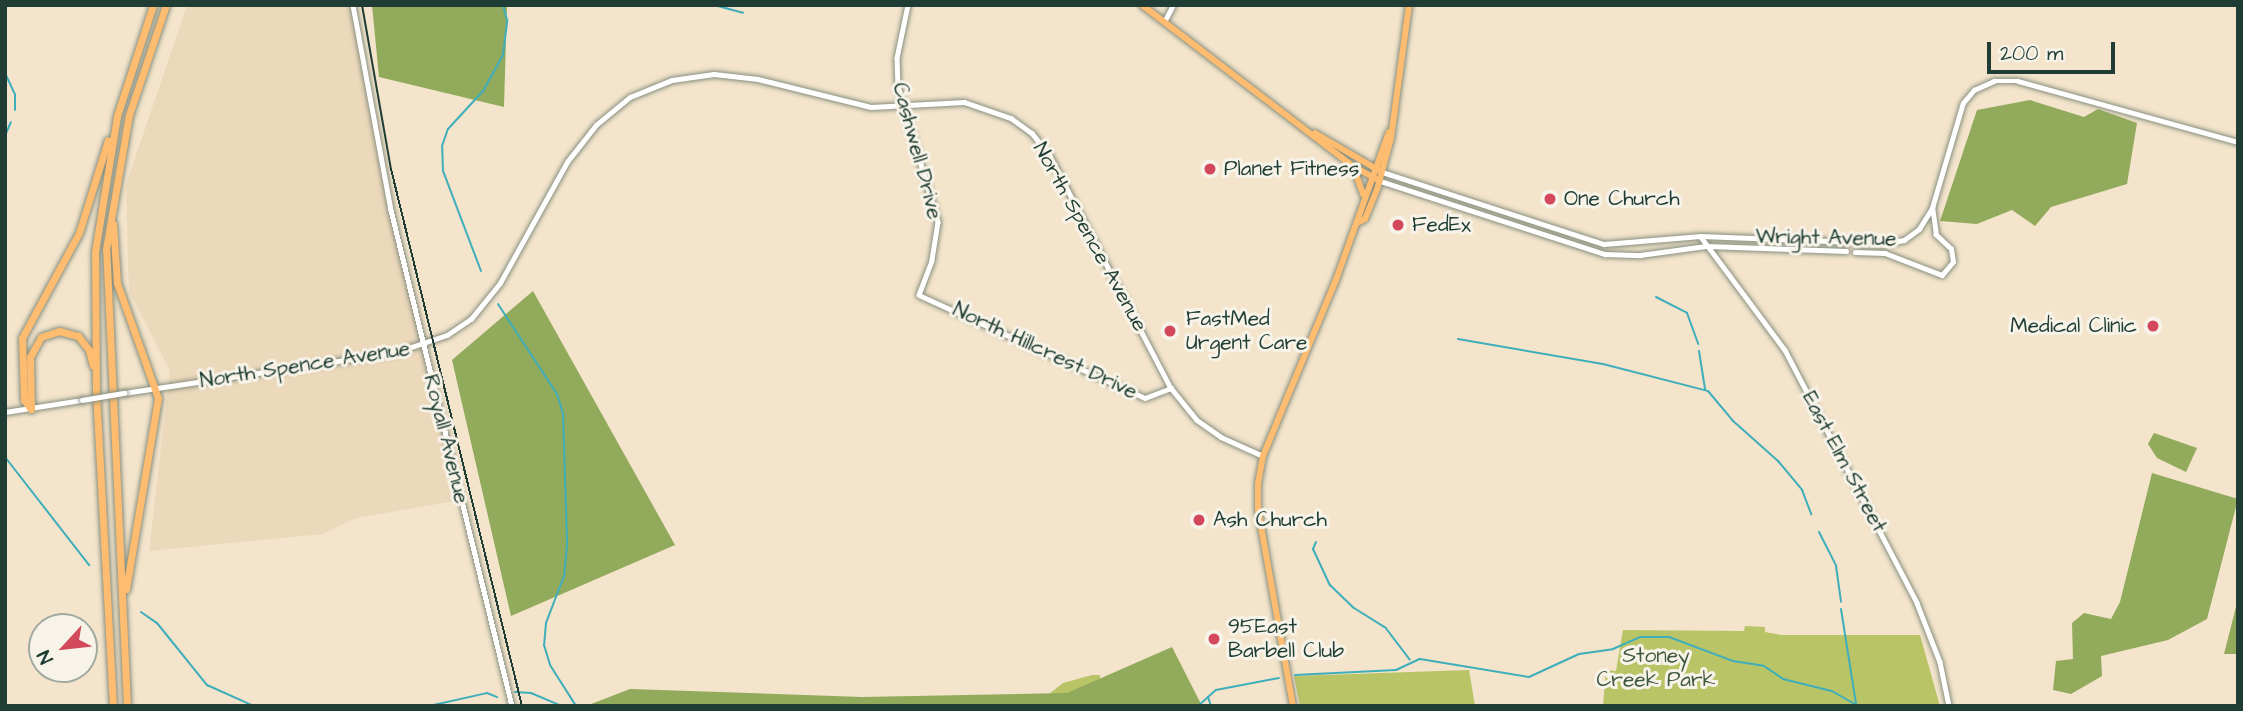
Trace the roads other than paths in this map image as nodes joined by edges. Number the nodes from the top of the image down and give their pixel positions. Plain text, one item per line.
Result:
1 (153, 5) edge
2 (166, 5) edge
3 (354, 5) edge
4 (908, 5) edge
5 (1142, 5) edge
6 (1173, 5) edge
7 (1409, 5) edge
8 (1164, 22) junction
9 (903, 106) junction
10 (117, 116) junction
11 (1313, 133) junction
12 (2238, 142) edge
13 (1350, 164) junction
14 (1378, 170) junction
15 (1371, 178) junction
16 (1380, 181) junction
17 (113, 189) junction
18 (1363, 197) junction
19 (1932, 208) junction
20 (1357, 223) junction
21 (1701, 236) junction
22 (1707, 246) junction
23 (1846, 251) dead end
24 (1855, 252) dead end
25 (919, 295) joint
26 (422, 345) junction
27 (1171, 388) junction
28 (157, 389) junction
29 (96, 390) junction
30 (31, 409) junction
31 (5, 412) edge
32 (1264, 456) junction
33 (123, 625) junction
34 (113, 706) edge
35 (127, 706) edge
36 (512, 706) edge
37 (1293, 706) edge
38 (1950, 706) edge

1 - 10 highway
2 - 17 highway
3 - 26 street, Royall Avenue
4 - 9 street, Cashwell Drive
5 - 8 main road
6 - 8 street
7 - 14 main road
8 - 11 main road
9 - 25 street, Cashwell Drive
9 - 26 street, North Spence Avenue
9 - 27 street, North Spence Avenue
10 - 29 highway
10 - 30 highway
11 - 13 main road
11 - 14 main road
12 - 19 street
13 - 15 main road
13 - 18 main road
14 - 15 main road
14 - 16 main road
14 - 21 street, Wright Avenue
15 - 16 main road
15 - 18 main road
16 - 20 main road
16 - 22 street, Wright Avenue
17 - 28 highway
17 - 33 highway
18 - 20 main road
19 - 21 street, Wright Avenue
19 - 24 street, Wright Avenue
20 - 32 main road
21 - 22 street, East Elm Street
22 - 23 street, Wright Avenue
22 - 38 street, East Elm Street
25 - 27 street, North Hillcrest Drive
26 - 28 street, North Spence Avenue
26 - 36 street, Royall Avenue
27 - 32 street, North Spence Avenue
28 - 30 street, North Spence Avenue, bridge
28 - 33 highway
29 - 30 highway
29 - 34 highway
30 - 31 street, North Spence Avenue
32 - 37 main road
33 - 35 highway

